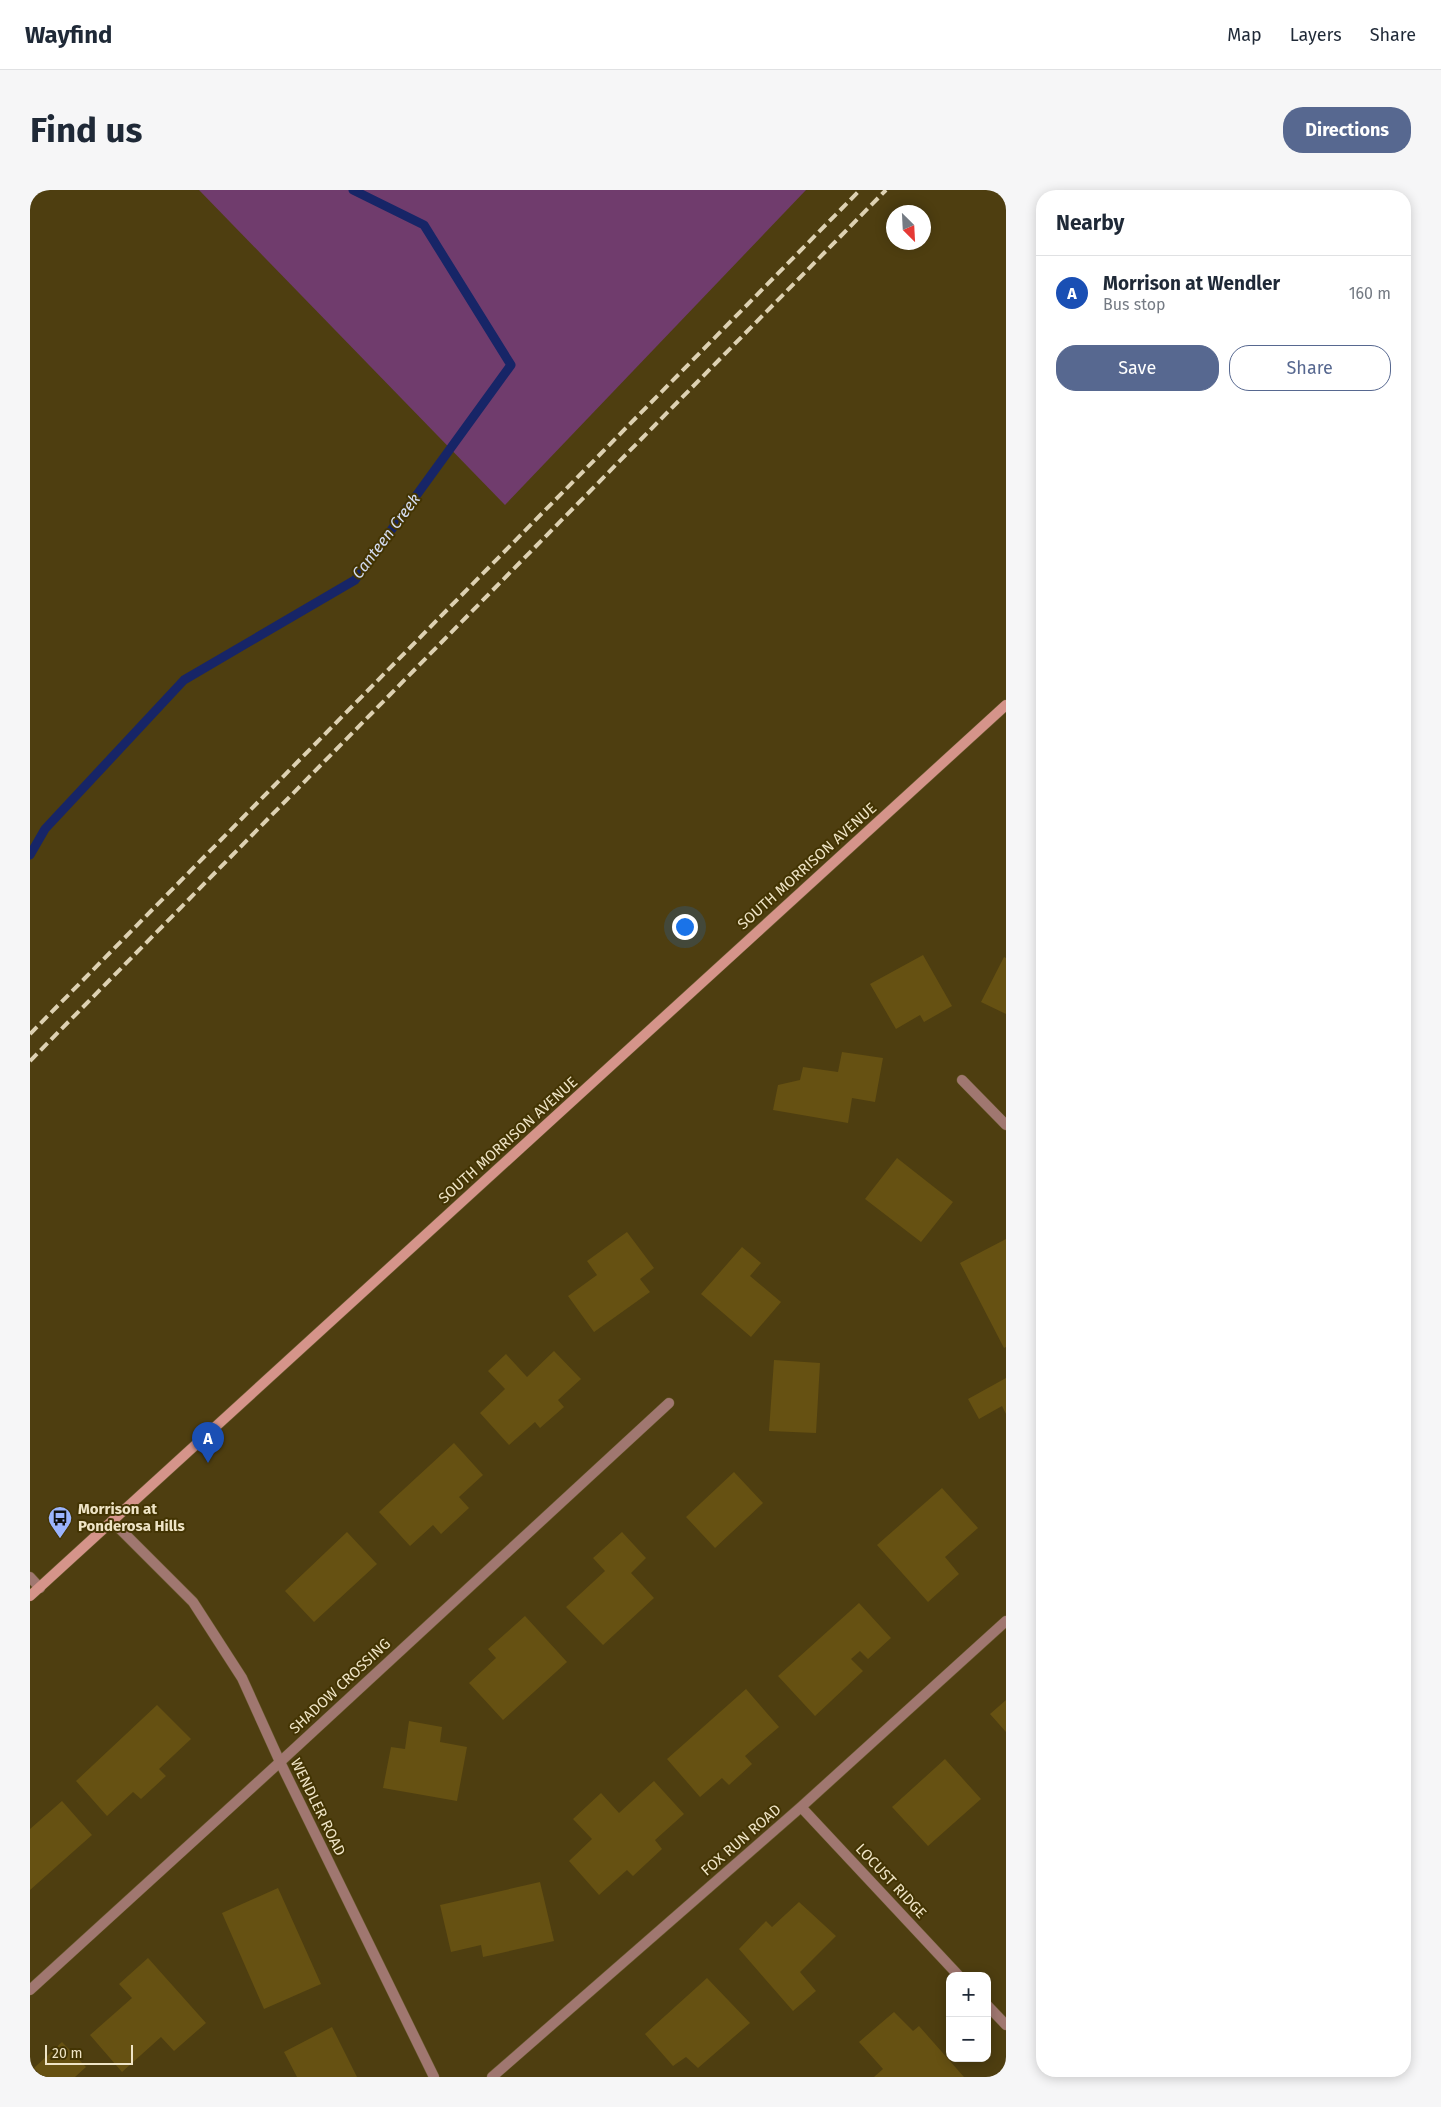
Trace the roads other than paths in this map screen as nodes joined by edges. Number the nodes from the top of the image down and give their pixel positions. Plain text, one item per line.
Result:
1 (1006, 705) edge
2 (962, 1080) dead end
3 (1006, 1125) edge
4 (669, 1403) dead end
5 (112, 1522) junction
6 (30, 1577) edge
7 (40, 1588) junction
8 (30, 1596) edge
9 (1006, 1621) edge
10 (280, 1762) junction
11 (801, 1807) junction
12 (955, 1972) edge
13 (30, 1990) edge
14 (991, 2010) edge
15 (1006, 2026) edge
16 (434, 2077) edge
17 (492, 2077) edge

1 - 5 street, SOUTH MORRISON AVENUE
2 - 3 street
4 - 10 street, SHADOW CROSSING
5 - 7 street, SOUTH MORRISON AVENUE
5 - 10 street, WENDLER ROAD
6 - 7 street
7 - 8 street, SOUTH MORRISON AVENUE
9 - 11 street, FOX RUN ROAD
10 - 13 street, SHADOW CROSSING
10 - 16 street, WENDLER ROAD
11 - 12 street, LOCUST RIDGE
11 - 17 street, FOX RUN ROAD
14 - 15 street

